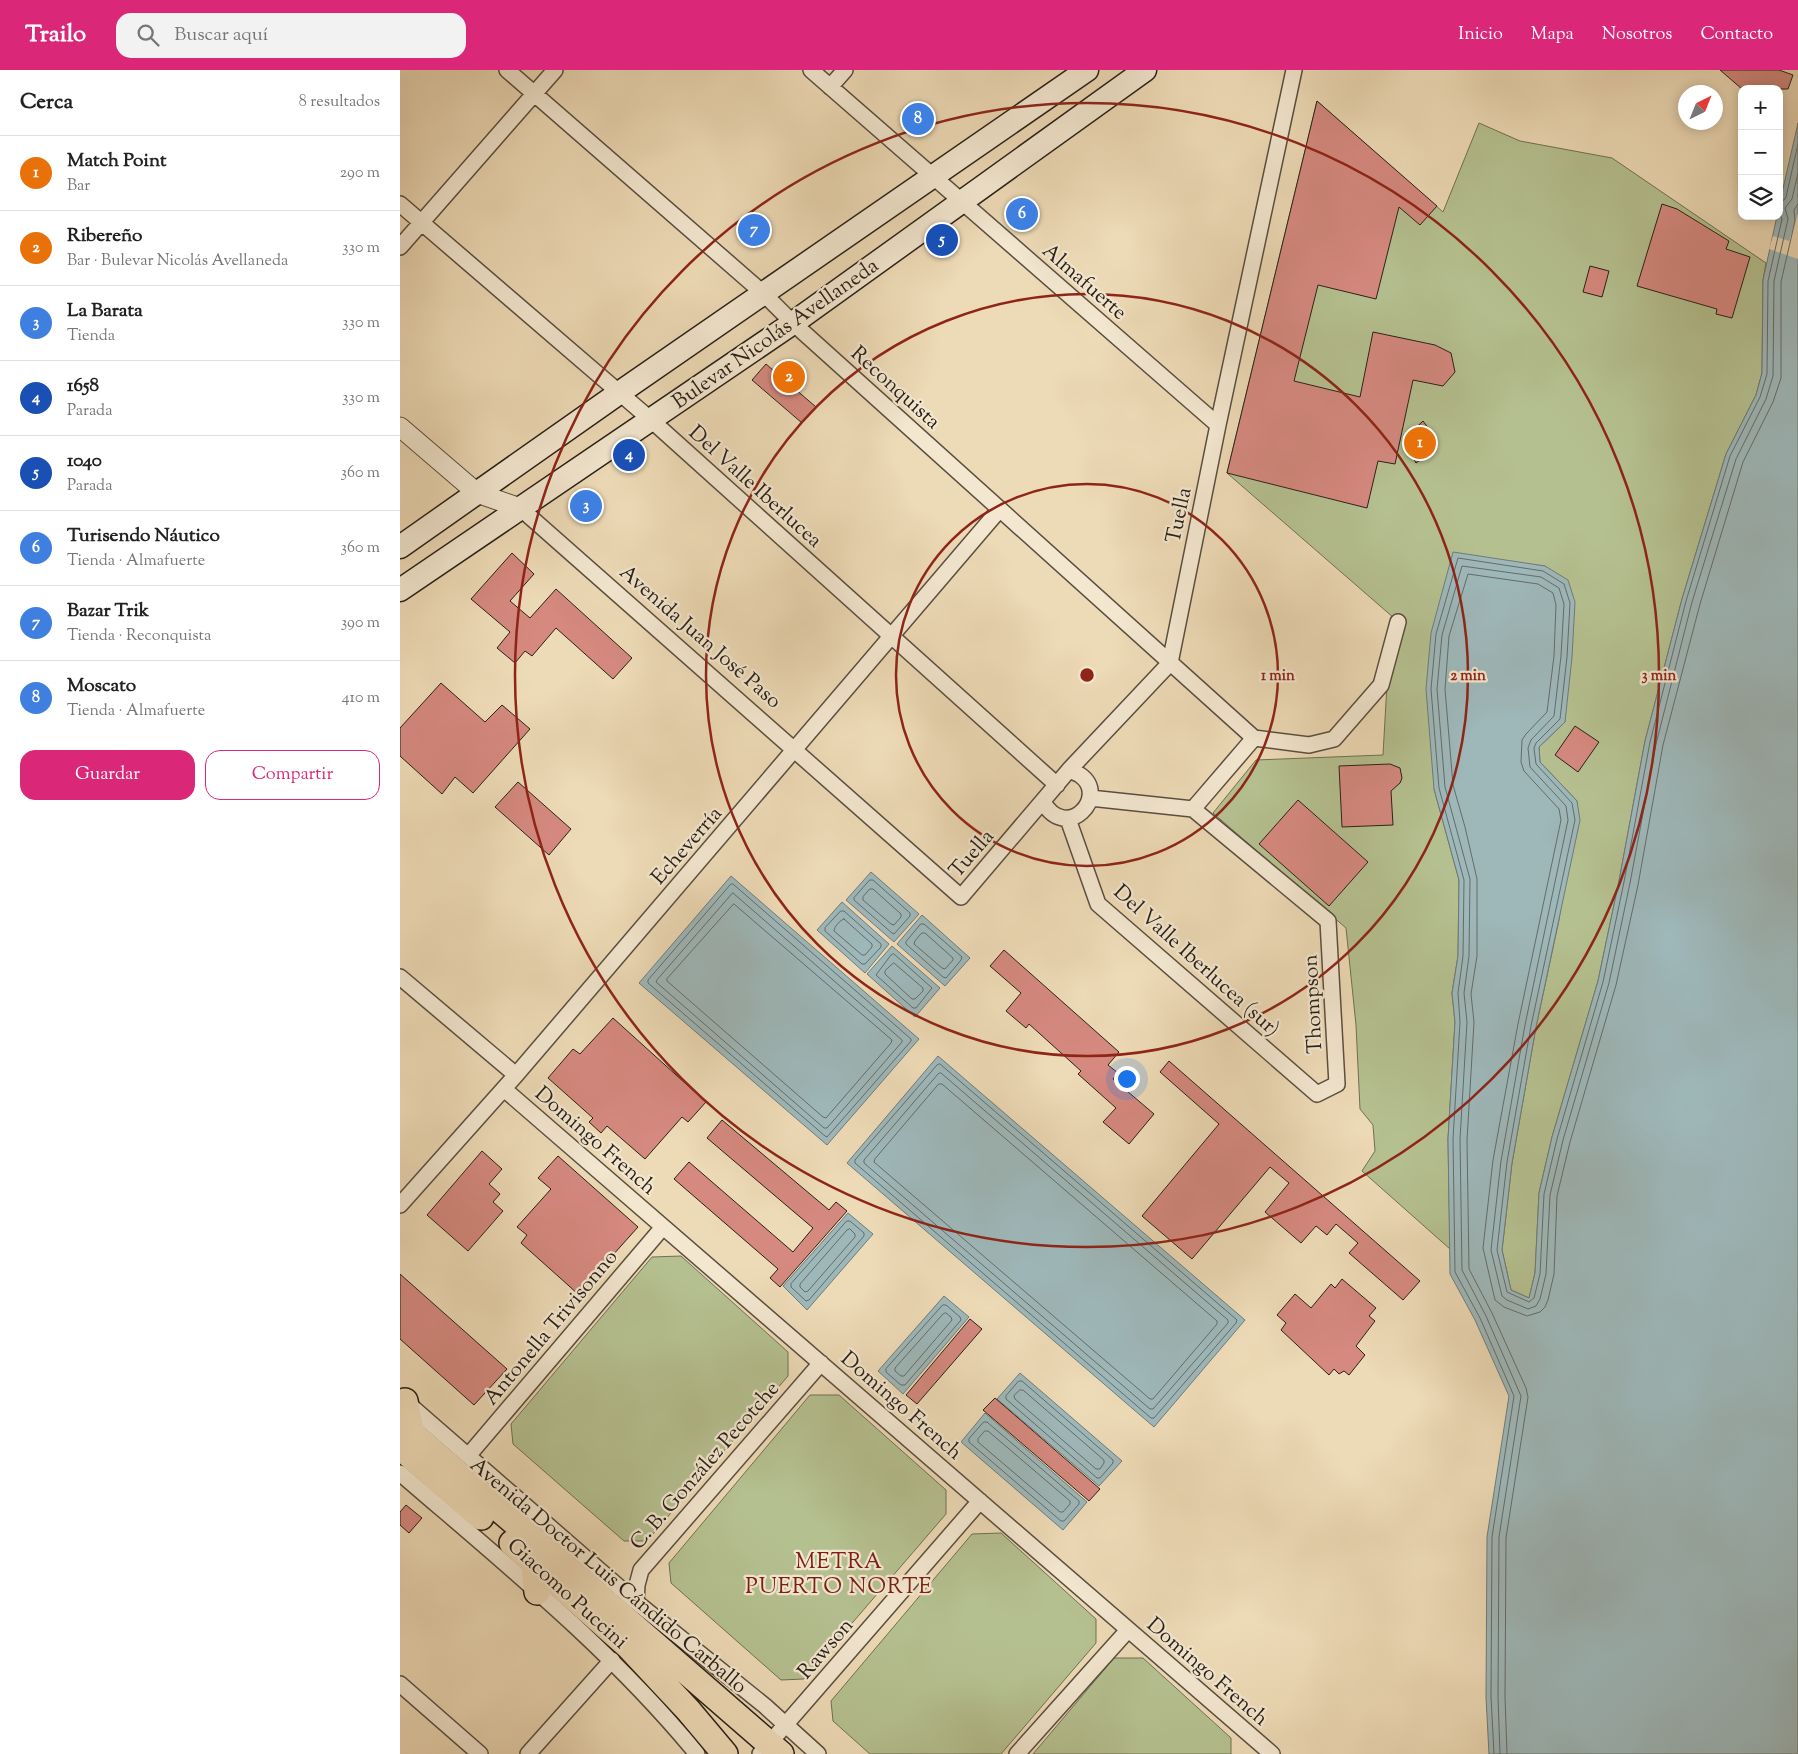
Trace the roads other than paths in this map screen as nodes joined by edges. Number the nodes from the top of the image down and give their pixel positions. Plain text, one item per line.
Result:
1 (507, 70) edge
2 (555, 70) edge
3 (811, 70) edge
4 (844, 70) edge
5 (1087, 70) edge
6 (1145, 70) edge
7 (1294, 70) edge
8 (830, 87) junction
9 (534, 94) junction
10 (933, 176) junction
11 (962, 202) junction
12 (400, 204) edge
13 (421, 222) junction
14 (400, 246) edge
15 (764, 293) junction
16 (793, 323) junction
17 (619, 393) junction
18 (650, 419) junction
19 (1218, 425) junction
20 (400, 426) edge
21 (476, 493) junction
22 (520, 508) junction
23 (1000, 509) junction
24 (400, 547) edge
25 (400, 590) edge
26 (1398, 622) dead end
27 (891, 637) junction
28 (1170, 663) junction
29 (1254, 738) junction
30 (796, 749) junction
31 (1069, 770) junction
32 (1057, 785) junction
33 (1090, 798) junction
34 (1043, 802) junction
35 (1193, 808) junction
36 (1068, 818) junction
37 (962, 897) joint
38 (400, 977) edge
39 (516, 1075) junction
40 (1337, 1084) joint
41 (504, 1089) junction
42 (402, 1198) edge
43 (663, 1227) junction
44 (821, 1363) junction
45 (403, 1420) edge
46 (468, 1456) junction
47 (400, 1473) edge
48 (980, 1501) junction
49 (533, 1561) junction
50 (537, 1592) junction
51 (636, 1602) junction
52 (1128, 1630) junction
53 (644, 1634) junction
54 (612, 1660) junction
55 (400, 1684) edge
56 (786, 1725) junction
57 (770, 1751) edge
58 (1264, 1752) edge
59 (480, 1754) edge
60 (528, 1754) edge
61 (697, 1754) edge
62 (725, 1754) edge
63 (818, 1754) edge
64 (1017, 1754) edge

1 - 9 street, Reconquista
2 - 9 street
3 - 8 street, Almafuerte
4 - 8 street
5 - 10 main road, Bulevar Nicolás Avellaneda
6 - 11 main road, Bulevar Nicolás Avellaneda
7 - 19 street, Tuella
8 - 10 street, Almafuerte
9 - 13 street
9 - 15 street, Reconquista
10 - 11 street, Almafuerte
10 - 15 main road, Bulevar Nicolás Avellaneda
11 - 16 main road, Bulevar Nicolás Avellaneda
11 - 19 street, Almafuerte
12 - 13 street, Del Valle Iberlucea
13 - 14 street
13 - 17 street, Del Valle Iberlucea
15 - 16 street, Reconquista
15 - 17 main road, Bulevar Nicolás Avellaneda
16 - 18 main road, Bulevar Nicolás Avellaneda
16 - 23 street, Reconquista
17 - 18 street, Del Valle Iberlucea
17 - 21 main road, Bulevar Nicolás Avellaneda
18 - 22 main road, Bulevar Nicolás Avellaneda
18 - 27 street, Del Valle Iberlucea
19 - 28 street, Tuella
20 - 21 street, Avenida Juan José Paso
21 - 22 street, Avenida Juan José Paso
21 - 24 main road, Bulevar Nicolás Avellaneda
22 - 25 main road, Bulevar Nicolás Avellaneda
22 - 30 street, Avenida Juan José Paso
23 - 27 street, Echeverría
23 - 28 street, Reconquista
26 - 29 street
27 - 30 street, Echeverría
27 - 32 street, Del Valle Iberlucea
28 - 29 street, Reconquista
28 - 31 street, Tuella
29 - 35 street
30 - 37 street, Avenida Juan José Paso
30 - 39 street, Echeverría
31 - 32 street, Tuella
31 - 33 street
32 - 34 street, Tuella
33 - 35 street
33 - 36 street
34 - 36 street
34 - 37 street, Tuella
35 - 40 street, Thompson
36 - 40 street, Del Valle Iberlucea (sur)
38 - 39 street, Domingo French
39 - 41 street, Echeverría
41 - 42 street, Echeverría
41 - 43 street, Domingo French
43 - 44 street, Domingo French
43 - 46 street, Antonella Trivisonno
44 - 48 street, Domingo French
44 - 51 street, C. B. González Pecotche
45 - 46 street, Avenida Doctor Luis Cándido Carballo
45 - 49 main road, Avenida Doctor Luis Cándido Carballo
45 - 53 main road, Avenida Doctor Luis Cándido Carballo
46 - 51 street, Avenida Doctor Luis Cándido Carballo
47 - 50 street, Giacomo Puccini
48 - 52 street, Domingo French
48 - 56 street, Rawson
49 - 50 main road
49 - 62 main road, Avenida Doctor Luis Cándido Carballo
50 - 54 street, Giacomo Puccini
51 - 53 main road
51 - 56 street, Avenida Doctor Luis Cándido Carballo
52 - 58 street, Domingo French
52 - 64 street
53 - 57 main road, Avenida Doctor Luis Cándido Carballo
54 - 60 street
54 - 61 street, Giacomo Puccini
55 - 59 street
56 - 57 street, Rawson
56 - 63 street, Avenida Doctor Luis Cándido Carballo

